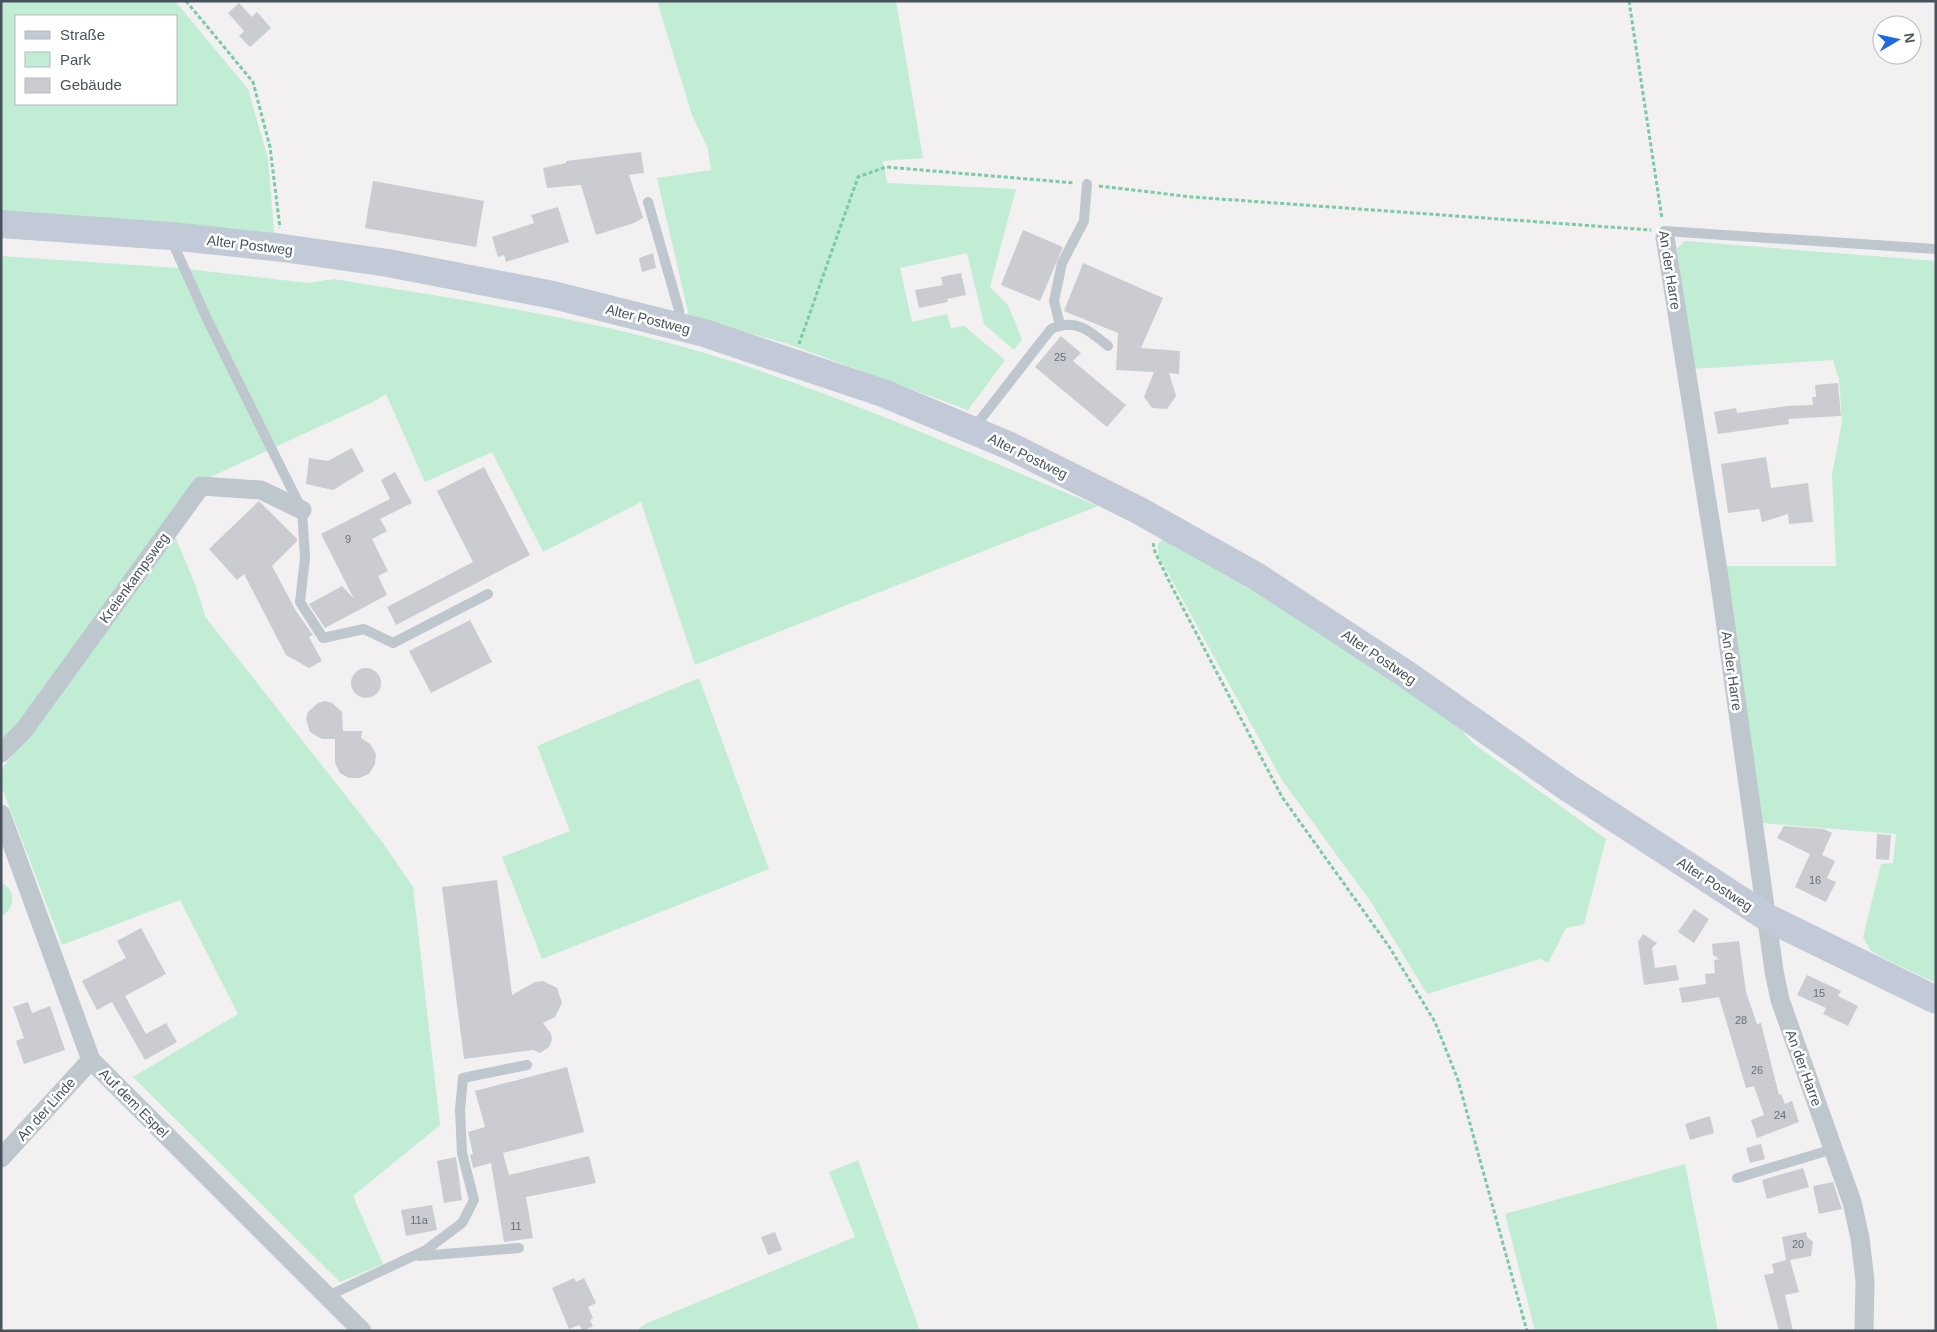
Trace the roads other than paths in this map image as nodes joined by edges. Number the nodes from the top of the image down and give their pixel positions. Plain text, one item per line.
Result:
1 (1087, 184) road end
2 (648, 202) dead end
3 (1, 224) edge
4 (1664, 234) joint
5 (170, 236) junction
6 (1936, 249) edge
7 (1060, 325) junction
8 (679, 327) junction
9 (1108, 346) dead end
10 (972, 430) junction
11 (302, 510) junction
12 (488, 594) dead end
13 (1, 754) edge
14 (1, 814) edge
15 (1768, 918) junction
16 (1936, 1000) edge
17 (91, 1060) junction
18 (527, 1066) dead end
19 (1833, 1149) junction
20 (1, 1158) edge
21 (1736, 1178) dead end
22 (519, 1248) dead end
23 (413, 1256) junction
24 (328, 1296) junction
25 (362, 1331) edge
26 (1864, 1331) edge

1 - 7 lane
2 - 8 lane
3 - 5 main road, Alter Postweg
4 - 6 lane
4 - 15 street, An der Harre
5 - 8 main road, Alter Postweg
5 - 11 lane
7 - 9 lane
7 - 10 lane
8 - 10 main road, Alter Postweg
10 - 15 main road, Alter Postweg
11 - 12 lane
11 - 13 street, Kreienkampsweg
14 - 17 street, Auf dem Espel
15 - 16 main road, Alter Postweg
15 - 19 street, An der Harre
17 - 20 street, An der Linde
17 - 24 street, Auf dem Espel
18 - 23 lane
19 - 21 lane
19 - 26 street, An der Harre
22 - 23 lane
23 - 24 lane
24 - 25 street, Auf dem Espel

